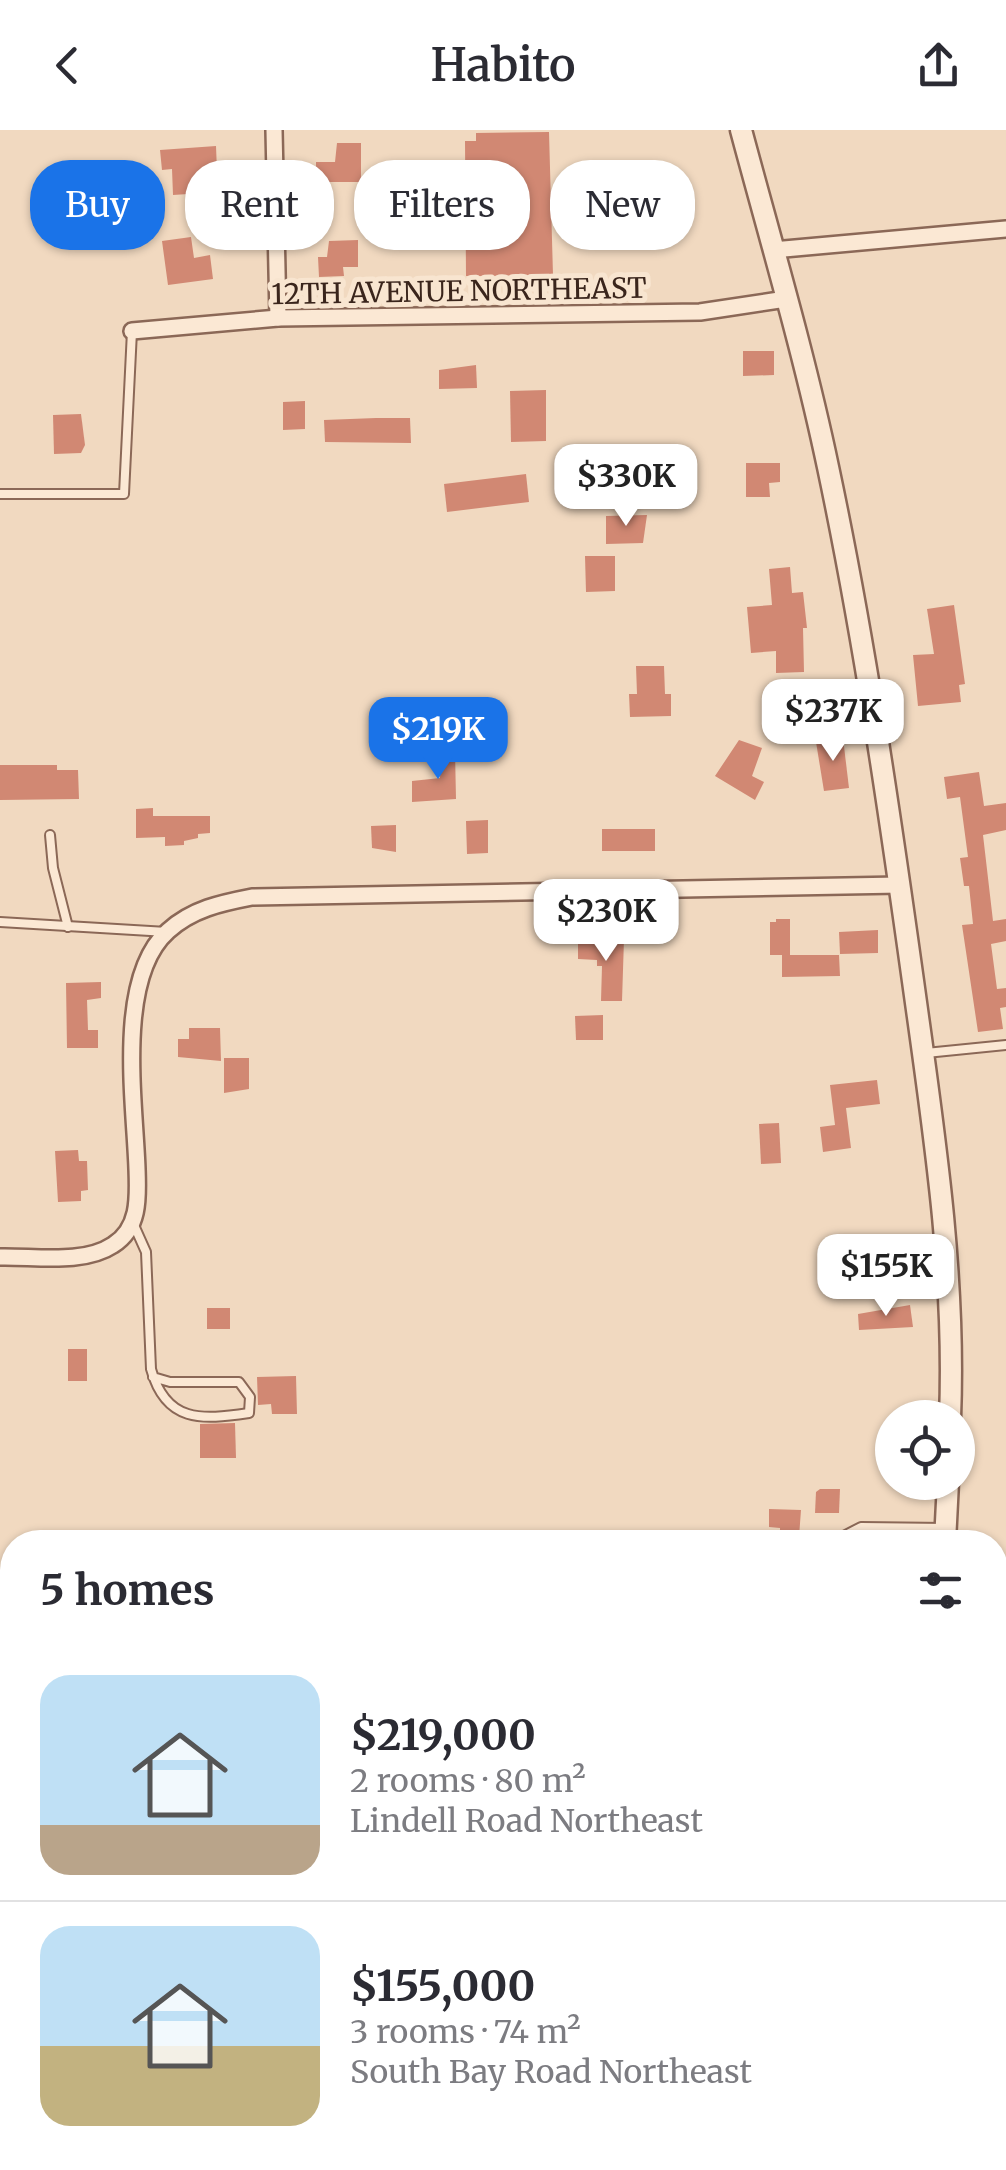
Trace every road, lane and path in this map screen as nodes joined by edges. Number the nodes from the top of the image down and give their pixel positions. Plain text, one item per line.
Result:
1 (274, 130) edge
2 (741, 130) edge
3 (1006, 230) edge
4 (773, 250) junction
5 (786, 299) junction
6 (278, 318) junction
7 (132, 331) joint
8 (0, 494) edge
9 (50, 834) dead end
10 (900, 885) junction
11 (0, 922) edge
12 (68, 926) junction
13 (167, 932) junction
14 (1006, 1045) edge
15 (923, 1053) junction
16 (132, 1223) junction
17 (0, 1256) edge
18 (153, 1377) junction
19 (951, 1400) edge
20 (947, 1500) edge
21 (855, 1530) edge
22 (889, 1530) edge
23 (945, 1530) edge

1 - 6 street
2 - 4 street
3 - 4 street
4 - 5 street
5 - 6 street, 12TH AVENUE NORTHEAST
5 - 10 street
6 - 7 street, 12TH AVENUE NORTHEAST
7 - 8 lane
9 - 12 lane
10 - 13 street
10 - 15 street
11 - 12 lane
12 - 13 lane
13 - 16 street
14 - 15 lane
15 - 19 street
16 - 17 street
16 - 18 lane
18 - 18 lane
20 - 23 street
21 - 22 lane

